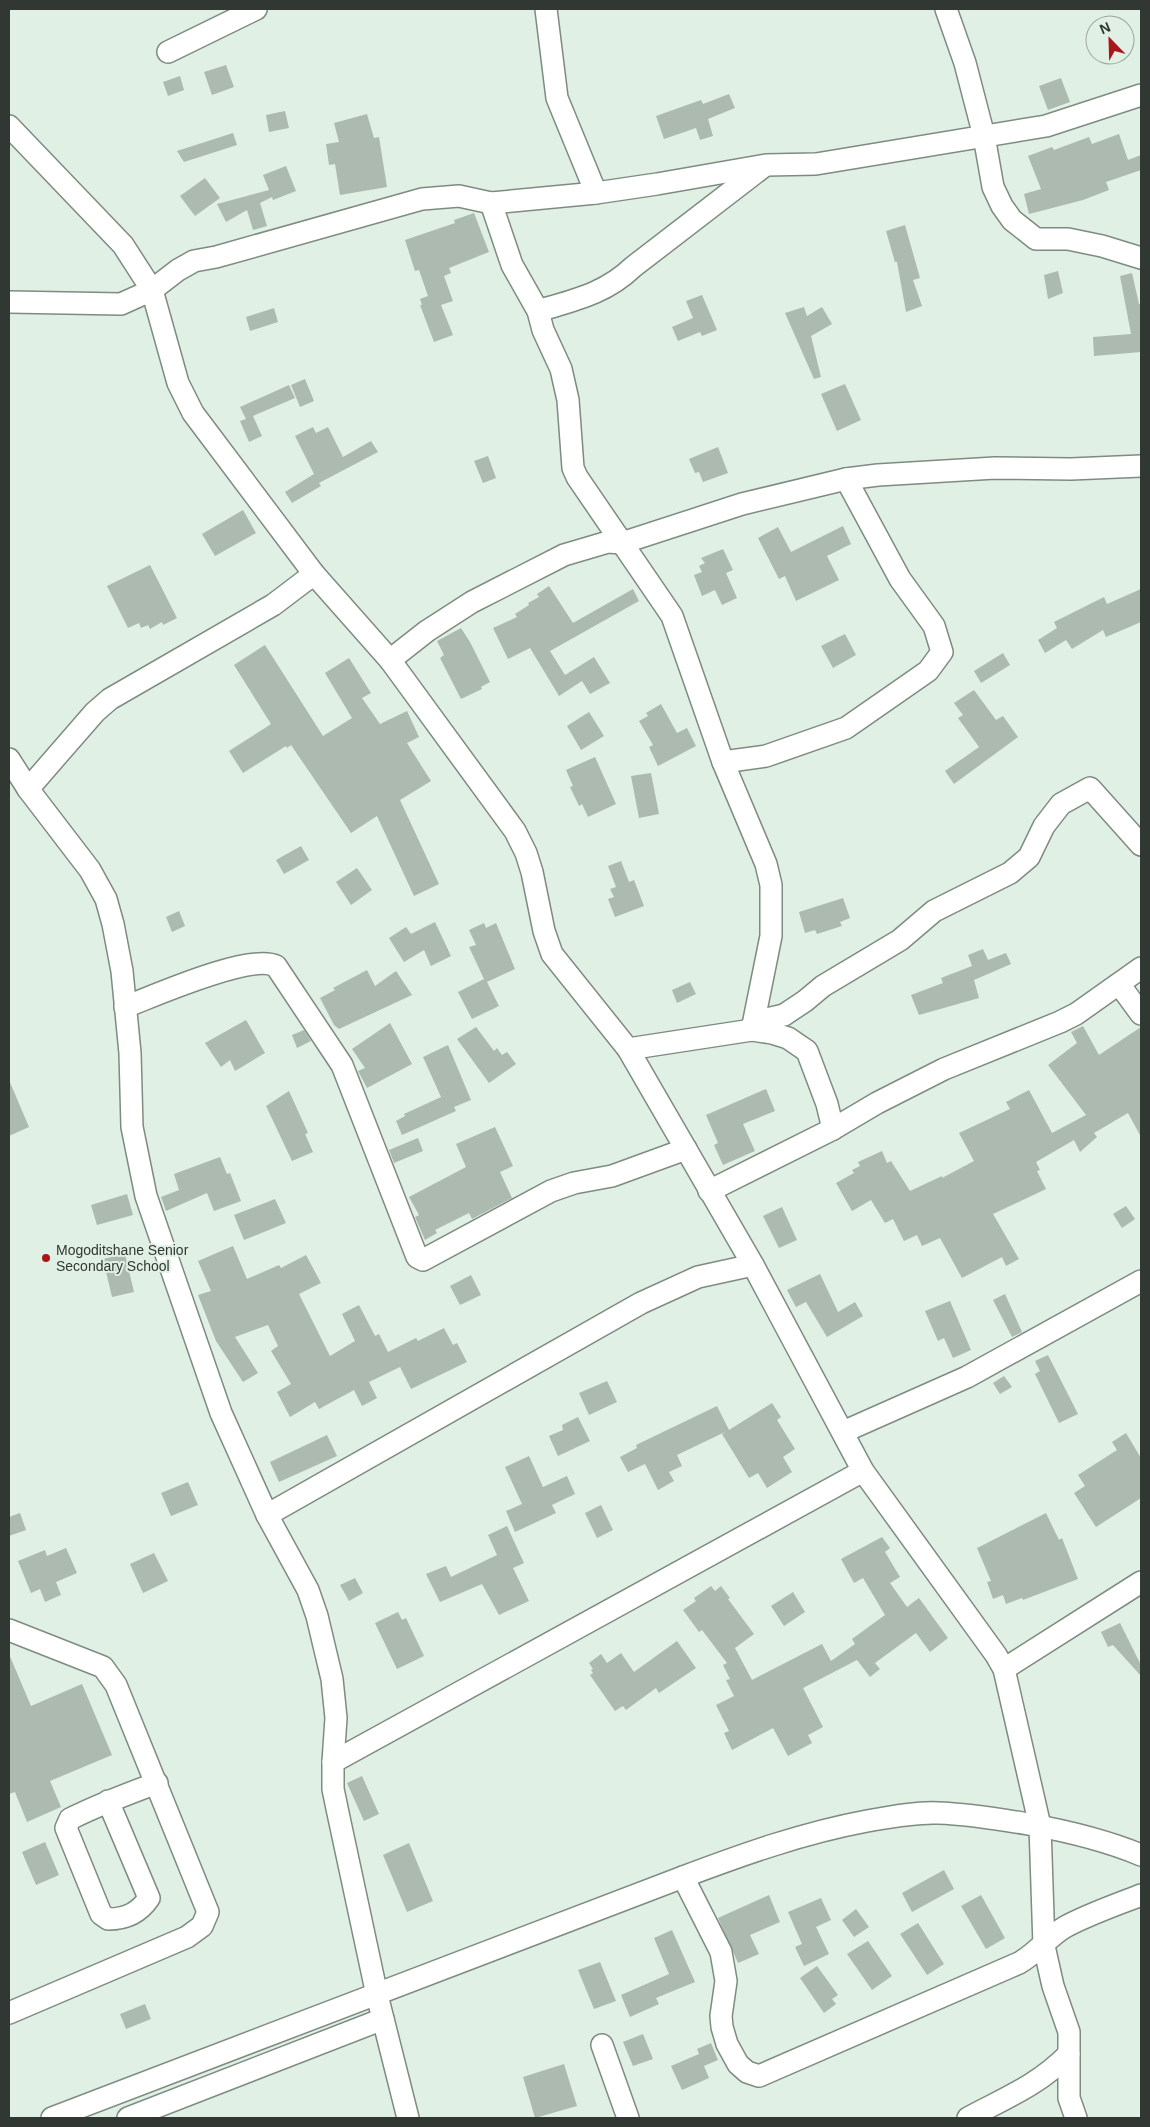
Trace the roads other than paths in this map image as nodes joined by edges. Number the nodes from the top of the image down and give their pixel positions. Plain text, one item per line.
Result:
1 (256, 9) edge
2 (546, 9) edge
3 (946, 9) edge
4 (168, 52) dead end
5 (1141, 95) edge
6 (9, 126) edge
7 (984, 136) junction
8 (766, 165) junction
9 (596, 193) junction
10 (491, 203) junction
11 (1141, 258) edge
12 (152, 290) junction
13 (9, 302) edge
14 (538, 311) junction
15 (1141, 466) edge
16 (846, 479) junction
17 (622, 543) junction
18 (314, 574) junction
19 (390, 660) junction
20 (9, 758) edge
21 (723, 762) junction
22 (28, 789) junction
23 (1141, 845) edge
24 (1141, 968) edge
25 (1119, 984) junction
26 (125, 1007) junction
27 (1141, 1014) edge
28 (753, 1026) junction
29 (628, 1049) junction
30 (833, 1129) junction
31 (686, 1150) junction
32 (709, 1192) junction
33 (754, 1265) junction
34 (1141, 1281) edge
35 (843, 1432) junction
36 (863, 1471) junction
37 (267, 1515) junction
38 (1141, 1582) edge
39 (9, 1630) edge
40 (1004, 1669) junction
41 (333, 1762) junction
42 (156, 1783) junction
43 (108, 1801) junction
44 (1040, 1826) junction
45 (1141, 1855) edge
46 (683, 1877) junction
47 (1141, 1895) edge
48 (1044, 1946) junction
49 (377, 1994) junction
50 (9, 2013) edge
51 (383, 2019) junction
52 (602, 2045) dead end
53 (1069, 2054) junction
54 (1013, 2096) junction
55 (52, 2118) edge
56 (128, 2118) edge
57 (408, 2118) edge
58 (628, 2118) edge
59 (968, 2118) edge
60 (1005, 2118) edge
61 (1076, 2118) edge

1 - 4 street
2 - 9 street
3 - 7 street
5 - 7 street
6 - 12 street
7 - 8 street
7 - 11 street
8 - 9 street
8 - 14 street
9 - 10 street
10 - 12 street
10 - 14 street
12 - 13 street
12 - 18 street
14 - 17 street
15 - 16 street
16 - 17 street
16 - 21 street
17 - 19 street
17 - 21 street
18 - 19 street
18 - 22 street
19 - 29 street
20 - 22 street
21 - 28 street
22 - 26 street
23 - 28 street
24 - 25 street
25 - 27 street
25 - 30 street
26 - 31 street
26 - 37 street
28 - 29 street
28 - 30 street
29 - 31 street
30 - 32 street
31 - 32 street
32 - 33 street
33 - 35 street
33 - 37 street
34 - 35 street
35 - 36 street
36 - 40 street
36 - 41 street
37 - 41 street
38 - 40 street
39 - 42 street
40 - 44 street
41 - 49 street
42 - 43 street
42 - 50 street
43 - 43 street
44 - 45 street
44 - 46 street
44 - 48 street
46 - 48 street
46 - 49 street
47 - 48 street
48 - 53 street
49 - 51 street
49 - 55 street
51 - 56 street
51 - 57 street
52 - 58 street
53 - 54 street
53 - 61 street
54 - 59 street
54 - 60 street

